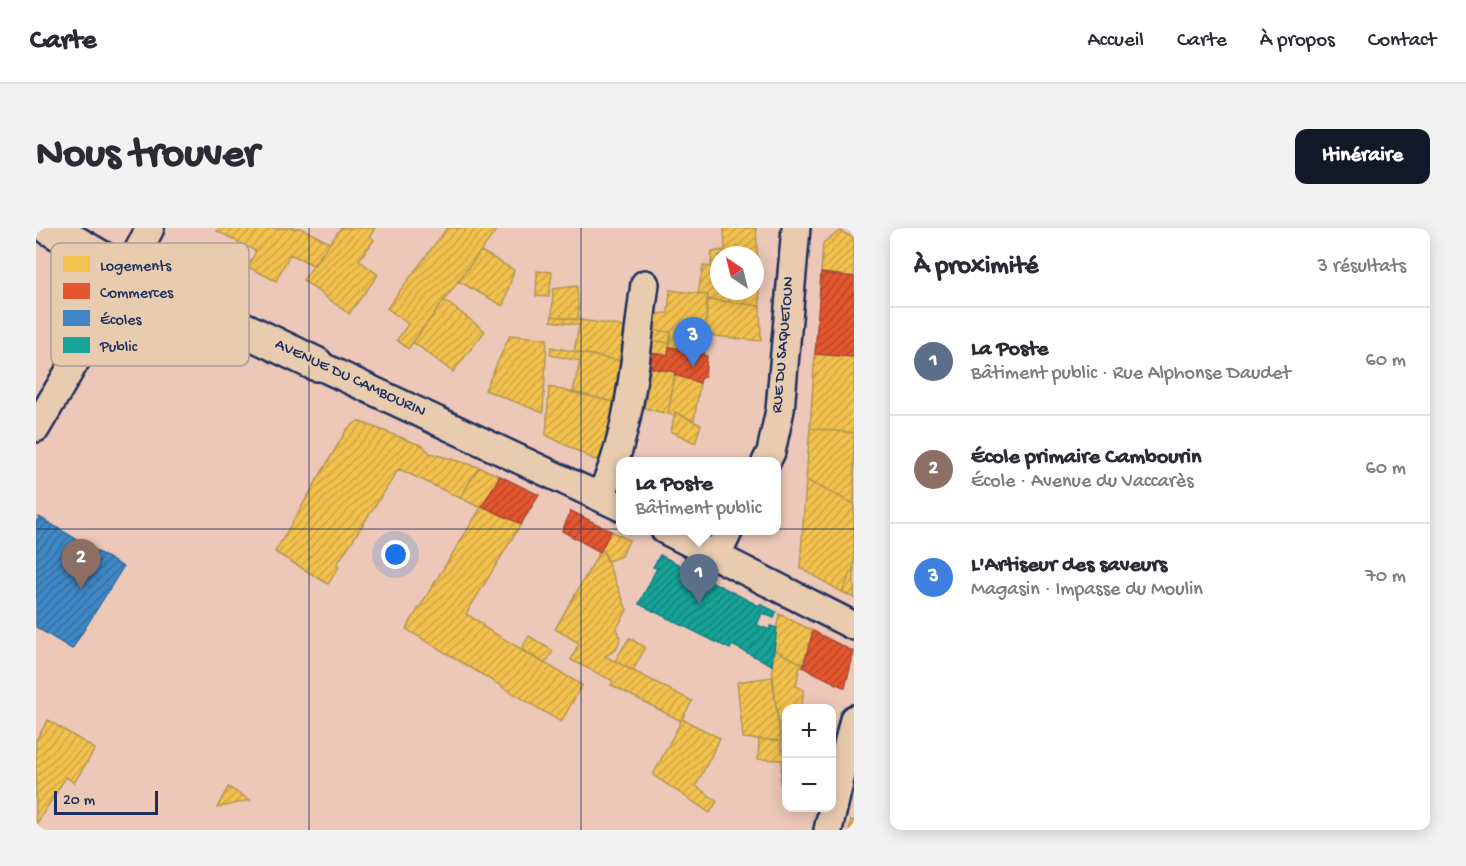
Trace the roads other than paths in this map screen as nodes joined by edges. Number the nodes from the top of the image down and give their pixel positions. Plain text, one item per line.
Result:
1 (51, 228) edge
2 (150, 228) edge
3 (796, 228) edge
4 (76, 243) edge
5 (142, 243) edge
6 (645, 284) dead end
7 (249, 332) edge
8 (316, 364) joint
9 (72, 366) edge
10 (36, 428) edge
11 (768, 457) edge
12 (611, 502) edge
13 (673, 535) edge
14 (727, 535) edge
15 (716, 557) junction
16 (854, 626) edge
17 (853, 729) edge
18 (828, 830) edge

1 - 4 street, AVENUE DU CAMBOURIN
2 - 5 street
3 - 11 street, RUE DU SAQUETOUN
6 - 12 street
7 - 8 street, AVENUE DU CAMBOURIN
8 - 12 street, AVENUE DU CAMBOURIN
9 - 10 street
13 - 15 street
14 - 15 street
15 - 16 street
17 - 18 street

